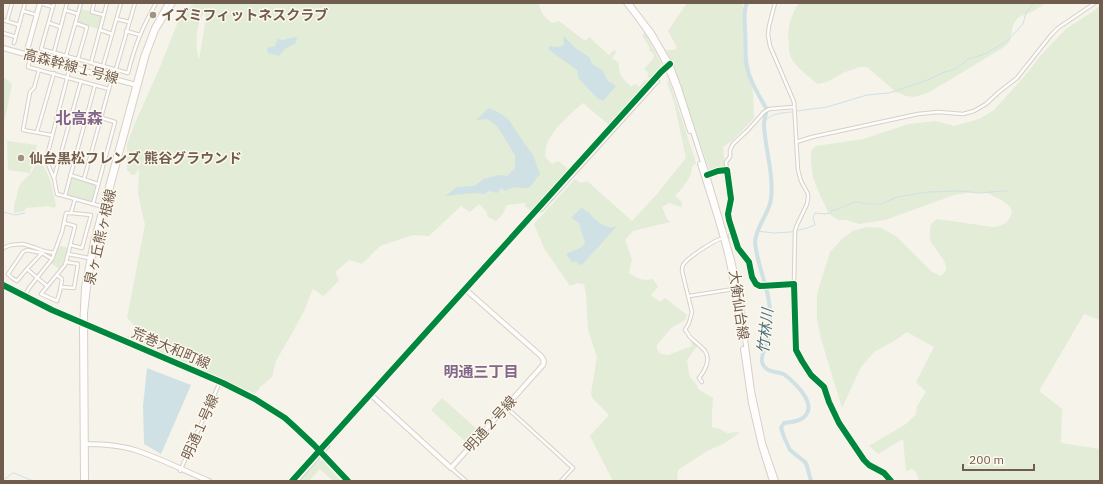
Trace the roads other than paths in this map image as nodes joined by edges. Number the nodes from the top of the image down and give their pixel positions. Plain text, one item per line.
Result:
1 (12, 3) edge
2 (25, 3) edge
3 (40, 3) edge
4 (54, 3) edge
5 (67, 3) edge
6 (81, 3) edge
7 (94, 3) edge
8 (107, 3) edge
9 (121, 3) edge
10 (135, 3) edge
11 (156, 3) edge
12 (168, 3) edge
13 (173, 3) edge
14 (626, 3) edge
15 (629, 3) edge
16 (775, 3) edge
17 (1095, 3) edge
18 (53, 7) junction
19 (65, 10) junction
20 (23, 11) junction
21 (78, 14) junction
22 (36, 15) junction
23 (104, 15) junction
24 (116, 19) junction
25 (3, 20) edge
26 (7, 21) junction
27 (129, 22) junction
28 (49, 23) junction
29 (75, 23) junction
30 (19, 25) junction
31 (61, 27) junction
32 (100, 30) junction
33 (126, 31) junction
34 (3, 33) edge
35 (112, 34) junction
36 (140, 35) junction
37 (16, 37) junction
38 (14, 43) dead end
39 (3, 48) edge
40 (54, 52) junction
41 (26, 54) junction
42 (60, 54) junction
43 (31, 55) junction
44 (66, 56) junction
45 (78, 59) junction
46 (58, 63) junction
47 (91, 63) junction
48 (97, 64) junction
49 (70, 66) junction
50 (103, 66) junction
51 (669, 66) junction
52 (116, 69) junction
53 (39, 70) junction
54 (54, 73) junction
55 (95, 73) junction
56 (67, 77) junction
57 (112, 78) junction
58 (81, 81) junction
59 (95, 85) junction
60 (137, 85) junction
61 (109, 89) junction
62 (794, 107) junction
63 (101, 118) junction
64 (37, 132) junction
65 (52, 135) junction
66 (796, 142) junction
67 (727, 170) junction
68 (707, 175) junction
69 (70, 176) junction
70 (54, 178) junction
71 (84, 180) junction
72 (98, 184) junction
73 (65, 196) junction
74 (75, 199) junction
75 (93, 204) junction
76 (104, 207) junction
77 (71, 213) junction
78 (64, 223) junction
79 (734, 234) junction
80 (730, 236) dead end
81 (720, 239) dead end
82 (70, 245) junction
83 (3, 248) edge
84 (42, 253) junction
85 (54, 253) junction
86 (68, 254) junction
87 (89, 258) junction
88 (52, 259) junction
89 (66, 262) junction
90 (27, 269) junction
91 (57, 275) junction
92 (37, 278) junction
93 (794, 284) junction
94 (3, 285) edge
95 (47, 286) junction
96 (61, 287) junction
97 (734, 289) junction
98 (466, 290) junction
99 (24, 296) junction
100 (688, 296) junction
101 (83, 324) junction
102 (220, 382) junction
103 (702, 382) dead end
104 (371, 395) junction
105 (505, 407) junction
106 (85, 446) junction
107 (320, 452) junction
108 (451, 468) junction
109 (181, 470) junction
110 (83, 481) edge
111 (86, 481) edge
112 (202, 481) edge
113 (209, 481) edge
114 (292, 481) edge
115 (296, 481) edge
116 (348, 481) edge
117 (466, 481) edge
118 (562, 481) edge
119 (772, 481) edge
120 (776, 481) edge
121 (891, 481) edge

1 - 26 street
2 - 20 street
3 - 18 street
3 - 22 main road
4 - 18 street
5 - 19 street
6 - 21 street
7 - 23 street
8 - 23 street
9 - 24 street
10 - 27 street
11 - 36 street
12 - 60 main road, 泉ヶ丘熊ヶ根線
13 - 60 main road, 泉ヶ丘熊ヶ根線
14 - 51 main road, 大衡仙台線
15 - 51 main road, 大衡仙台線
16 - 62 street
17 - 66 street
18 - 28 street
19 - 21 street
19 - 31 street
20 - 22 street
20 - 30 street
21 - 29 street
22 - 41 main road
23 - 32 street
24 - 27 street
24 - 35 street
25 - 26 street
26 - 30 street
27 - 33 street
28 - 31 street
28 - 40 street
29 - 44 street
29 - 45 street
30 - 37 street
31 - 40 street
32 - 35 street
32 - 47 street
33 - 36 street
33 - 52 street
34 - 37 street
35 - 50 street
36 - 52 street
37 - 38 street
39 - 41 main road, 高森幹線１号線
40 - 42 street
41 - 43 main road, 高森幹線１号線
42 - 44 street
42 - 46 street
43 - 46 main road, 高森幹線１号線
43 - 53 street
44 - 45 street
45 - 47 street
46 - 49 main road, 高森幹線１号線
47 - 48 street
48 - 50 street
48 - 55 street
49 - 55 main road, 高森幹線１号線
49 - 56 street
50 - 52 street
51 - 68 main road, 大衡仙台線
51 - 97 main road, 大衡仙台線
51 - 98 main road
53 - 54 street
53 - 64 street
54 - 56 street
54 - 64 street
55 - 57 main road, 高森幹線１号線
56 - 58 street
56 - 65 street
57 - 60 main road, 高森幹線１号線
57 - 61 street
58 - 59 street
58 - 70 street
59 - 61 street
59 - 69 street
60 - 76 main road, 泉ヶ丘熊ヶ根線
61 - 63 street
62 - 66 street
62 - 67 street
63 - 71 street
63 - 72 street
64 - 65 street
65 - 70 street
66 - 93 street
67 - 68 street
67 - 79 street
68 - 120 main road, 大衡仙台線
69 - 71 street
69 - 73 street
70 - 73 street
71 - 72 street
72 - 75 street
73 - 74 street
74 - 75 street
74 - 77 street
75 - 76 street
76 - 87 main road, 泉ヶ丘熊ヶ根線
76 - 101 main road, 泉ヶ丘熊ヶ根線
77 - 78 street
77 - 82 street
78 - 82 street
78 - 85 street
79 - 80 street
79 - 93 street
81 - 100 street
82 - 86 street
83 - 85 street
84 - 88 street
84 - 90 street
84 - 90 street
85 - 88 street
86 - 87 street
86 - 89 street
87 - 101 main road, 泉ヶ丘熊ヶ根線
88 - 92 street
89 - 91 street
89 - 96 street
90 - 92 street
91 - 95 street
91 - 96 street
92 - 95 street
92 - 99 street
93 - 121 street
94 - 99 main road, 荒巻大和町線
95 - 96 street
97 - 100 street
97 - 119 main road, 大衡仙台線
98 - 104 main road
98 - 105 main road, 明通２号線
99 - 101 main road, 荒巻大和町線
100 - 103 street
101 - 102 main road, 荒巻大和町線
101 - 106 main road, 泉ヶ丘熊ヶ根線
102 - 107 main road, 荒巻大和町線
102 - 109 street, 明通１号線
104 - 107 main road
104 - 108 main road
105 - 108 main road, 明通２号線
105 - 118 street
106 - 109 main road
106 - 110 main road, 泉ヶ丘熊ヶ根線
106 - 111 main road, 泉ヶ丘熊ヶ根線
107 - 114 main road
107 - 115 main road
107 - 116 main road, 荒巻大和町線
108 - 117 street
109 - 112 main road
109 - 113 main road

